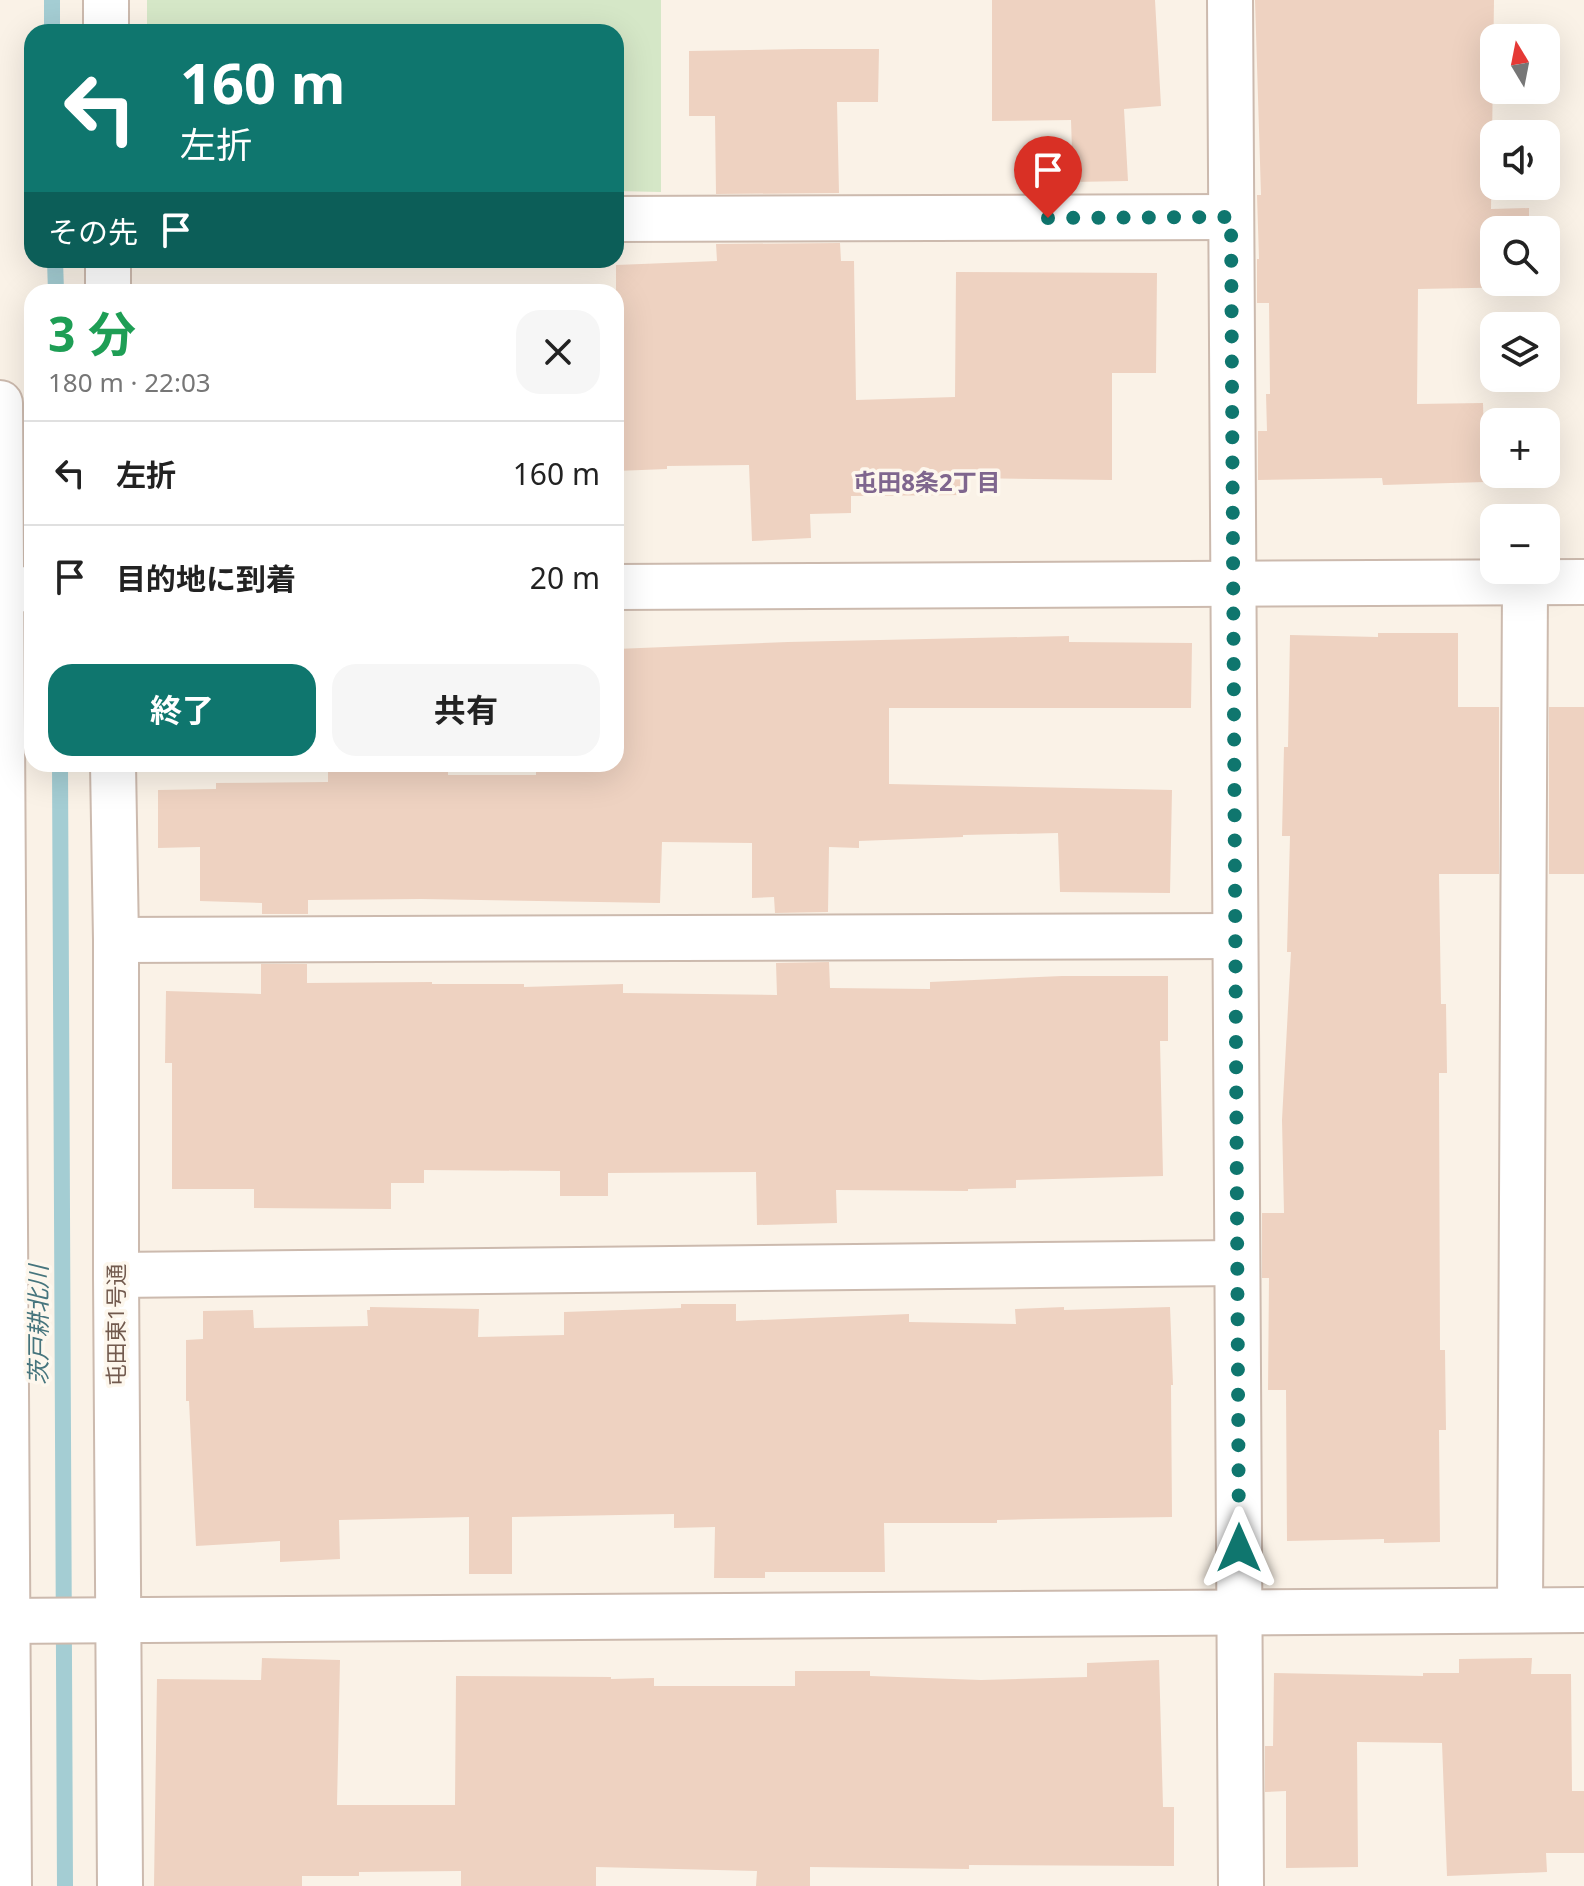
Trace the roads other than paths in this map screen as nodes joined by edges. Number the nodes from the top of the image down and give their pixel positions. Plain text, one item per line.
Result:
1 (106, 0) edge
2 (1230, 0) edge
3 (106, 24) edge
4 (1231, 217) junction
5 (624, 219) edge
6 (0, 403) edge
7 (1560, 582) edge
8 (1584, 582) edge
9 (1480, 583) edge
10 (1233, 584) junction
11 (1525, 584) edge
12 (624, 587) edge
13 (16, 590) edge
14 (113, 772) edge
15 (1235, 936) junction
16 (2, 937) edge
17 (116, 940) junction
18 (1237, 1263) junction
19 (3, 1270) edge
20 (116, 1275) junction
21 (1520, 1610) junction
22 (1584, 1610) edge
23 (1239, 1612) junction
24 (107, 1620) junction
25 (16, 1621) edge
26 (9, 1886) edge
27 (120, 1886) edge
28 (1241, 1886) edge

1 - 3 street
2 - 4 street
4 - 5 street
4 - 10 street
6 - 13 street
7 - 8 street
9 - 10 street
10 - 12 street
10 - 15 street
11 - 21 street
13 - 16 street
14 - 17 street, 屯田東1号通
15 - 17 street
15 - 18 street
16 - 19 street
17 - 20 street, 屯田東1号通
18 - 20 street
18 - 23 street
19 - 25 street
20 - 24 street, 屯田東1号通
21 - 22 street
21 - 23 street
23 - 24 street
23 - 28 street
24 - 25 street
24 - 27 street, 屯田東1号通
25 - 26 street

